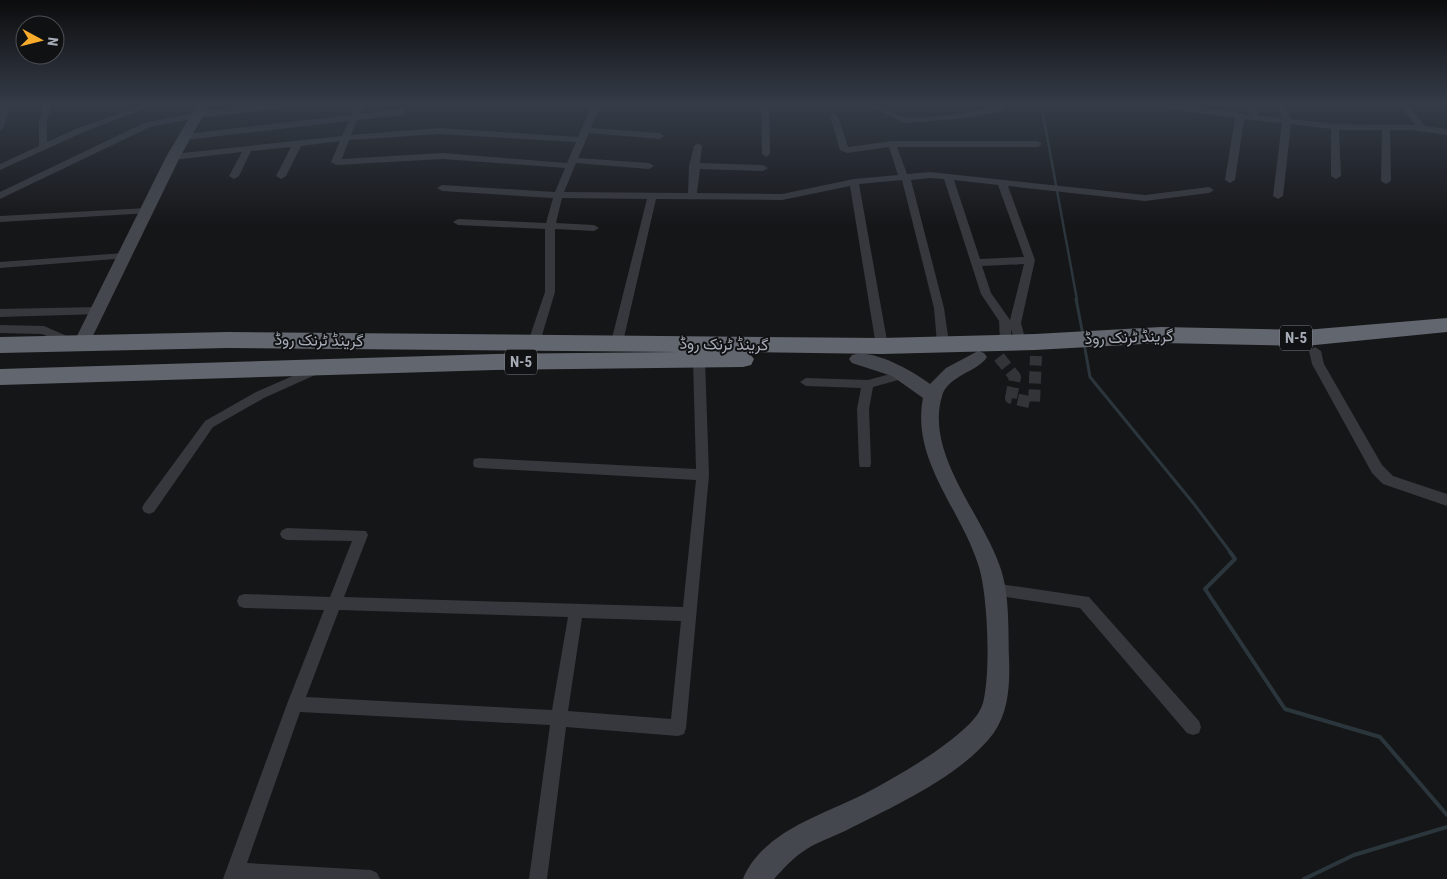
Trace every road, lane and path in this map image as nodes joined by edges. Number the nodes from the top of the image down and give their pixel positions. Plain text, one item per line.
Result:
1 (50, 144) edge
2 (108, 144) edge
3 (181, 144) edge
4 (297, 144) joint
5 (344, 144) edge
6 (580, 144) edge
7 (766, 144) edge
8 (842, 144) edge
9 (892, 144) joint
10 (1236, 144) edge
11 (1284, 144) edge
12 (1335, 144) edge
13 (1386, 144) edge
14 (698, 146) dead end
15 (43, 147) joint
16 (248, 150) junction
17 (766, 154) dead end
18 (173, 158) junction
19 (572, 163) junction
20 (649, 166) dead end
21 (694, 166) junction
22 (0, 168) edge
23 (763, 168) dead end
24 (234, 176) dead end
25 (281, 176) dead end
26 (1336, 176) dead end
27 (904, 177) junction
28 (948, 177) junction
29 (1230, 180) dead end
30 (1386, 181) dead end
31 (854, 182) junction
32 (1002, 183) junction
33 (442, 188) dead end
34 (1209, 190) dead end
35 (558, 195) junction
36 (0, 196) edge
37 (1278, 196) dead end
38 (652, 197) junction
39 (692, 197) junction
40 (147, 210) junction
41 (0, 219) edge
42 (458, 222) dead end
43 (550, 226) junction
44 (594, 228) dead end
45 (124, 256) junction
46 (1030, 260) junction
47 (976, 263) junction
48 (0, 264) edge
49 (97, 311) junction
50 (39, 312) junction
51 (0, 313) edge
52 (1447, 325) edge
53 (0, 329) edge
54 (26, 330) junction
55 (1447, 340) edge
56 (534, 342) junction
57 (943, 343) junction
58 (76, 344) junction
59 (0, 345) edge
60 (1026, 345) junction
61 (1310, 345) junction
62 (882, 346) junction
63 (611, 348) junction
64 (978, 357) junction
65 (858, 359) junction
66 (699, 360) junction
67 (320, 368) junction
68 (905, 374) junction
69 (0, 377) edge
70 (806, 382) dead end
71 (868, 384) junction
72 (933, 396) junction
73 (479, 463) dead end
74 (865, 463) dead end
75 (704, 475) junction
76 (1447, 500) edge
77 (149, 508) dead end
78 (287, 534) dead end
79 (993, 589) junction
80 (244, 601) dead end
81 (335, 604) junction
82 (576, 611) junction
83 (688, 614) junction
84 (295, 704) junction
85 (559, 718) junction
86 (1193, 727) dead end
87 (234, 875) edge
88 (339, 878) edge
89 (371, 879) edge
90 (538, 879) edge
91 (756, 879) edge

1 - 15 street
2 - 36 street
3 - 18 main road
4 - 16 street
4 - 25 street
5 - 19 street
6 - 19 street
7 - 17 street
8 - 9 street
9 - 27 street
10 - 29 street
11 - 37 street
12 - 26 street
13 - 30 street
14 - 21 street
15 - 22 street
16 - 18 street
16 - 24 street
18 - 40 main road
19 - 20 street
19 - 35 street
21 - 23 street
21 - 39 street
27 - 28 street
27 - 31 street
27 - 57 street
28 - 32 street
28 - 47 street
31 - 39 street
31 - 62 street
32 - 34 street
32 - 46 street
33 - 35 street
35 - 38 street
35 - 43 street
38 - 39 street
38 - 63 street
40 - 41 street
40 - 45 main road
42 - 43 street
43 - 44 street
43 - 56 street
45 - 48 street
45 - 49 main road
46 - 47 street
46 - 60 street
47 - 60 street
49 - 50 street
49 - 58 main road
50 - 51 street
50 - 54 street
52 - 61 highway, گرینڈ ٹرنک روڈ / N-5
53 - 54 street
54 - 58 street
55 - 61 highway, گرینڈ ٹرنک روڈ / N-5
56 - 58 highway, گرینڈ ٹرنک روڈ / N-5
56 - 63 highway, گرینڈ ٹرنک روڈ / N-5
57 - 60 highway, گرینڈ ٹرنک روڈ / N-5
57 - 62 highway, گرینڈ ٹرنک روڈ / N-5
58 - 59 highway, گرینڈ ٹرنک روڈ / N-5
60 - 61 highway, گرینڈ ٹرنک روڈ / N-5
60 - 64 highway, گرینڈ ٹرنک روڈ / N-5
61 - 76 street
62 - 63 highway, گرینڈ ٹرنک روڈ / N-5
63 - 66 highway, گرینڈ ٹرنک روڈ / N-5
63 - 67 highway, گرینڈ ٹرنک روڈ / N-5
64 - 65 highway, گرینڈ ٹرنک روڈ / N-5
64 - 72 main road
65 - 66 highway, گرینڈ ٹرنک روڈ / N-5
65 - 68 main road
66 - 75 street
67 - 69 highway, گرینڈ ٹرنک روڈ / N-5
67 - 77 street
68 - 71 street
68 - 72 main road
70 - 71 street
71 - 74 street
72 - 79 main road
73 - 75 street
75 - 83 street
78 - 81 street
79 - 86 street
79 - 91 main road
80 - 81 street
81 - 82 street
81 - 84 street
82 - 83 street
82 - 85 street
83 - 85 street
84 - 85 street
84 - 87 street
85 - 90 street
87 - 88 street
88 - 89 street

